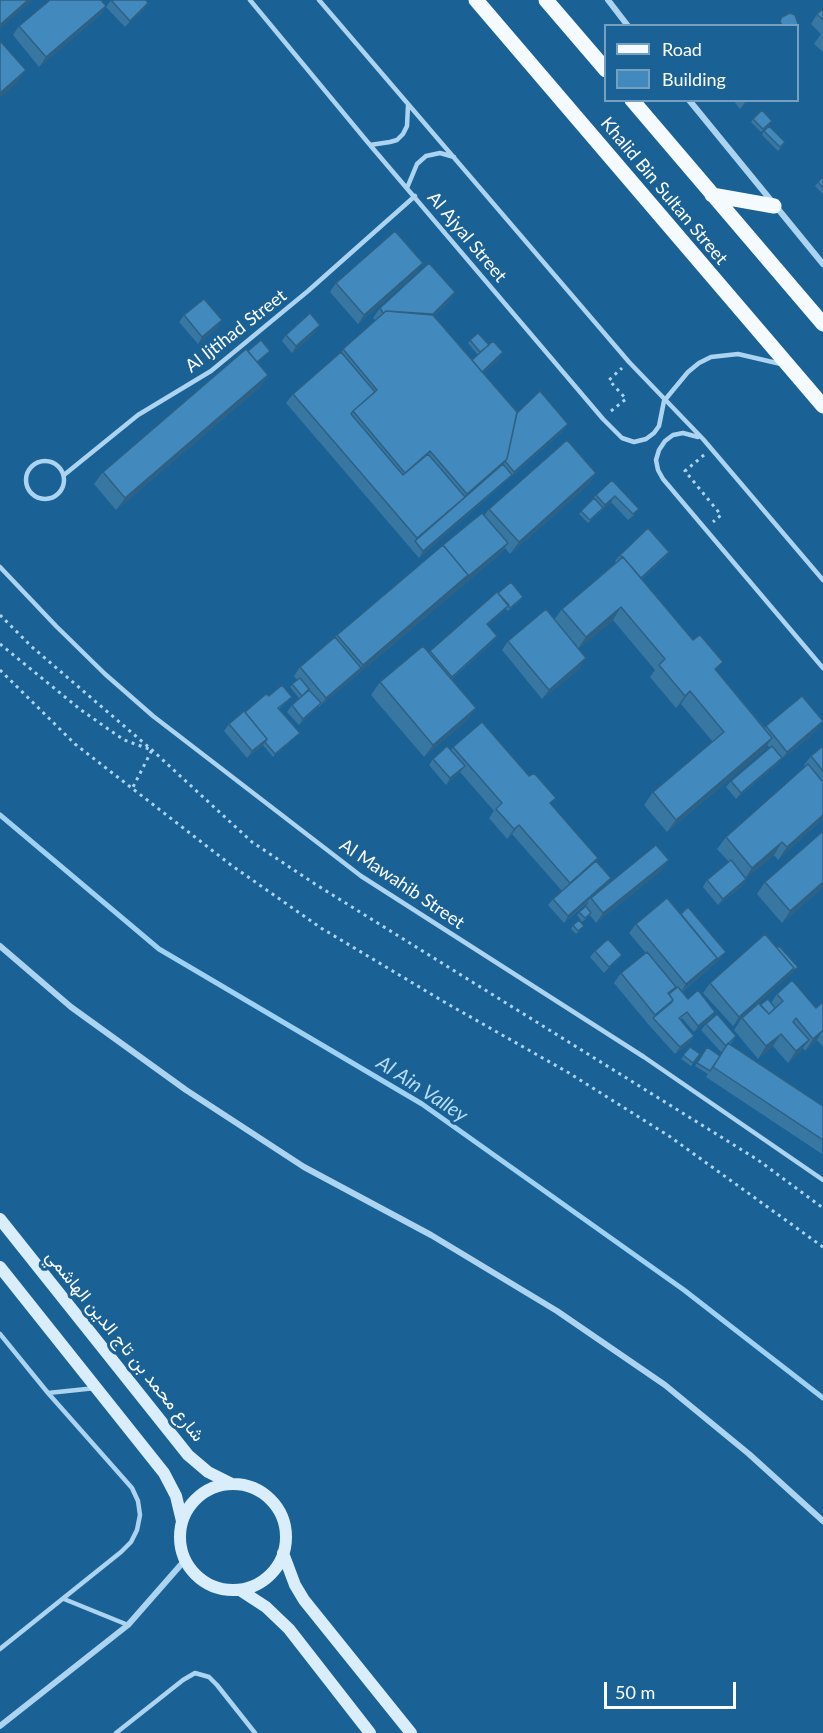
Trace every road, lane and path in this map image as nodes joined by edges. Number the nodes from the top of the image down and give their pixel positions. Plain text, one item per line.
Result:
1 (250, 0) edge
2 (319, 0) edge
3 (476, 0) edge
4 (546, 0) edge
5 (608, 0) edge
6 (626, 24) edge
7 (604, 68) edge
8 (634, 102) edge
9 (691, 102) edge
10 (408, 104) junction
11 (370, 145) junction
12 (454, 157) junction
13 (407, 188) junction
14 (712, 195) junction
15 (415, 196) junction
16 (774, 206) junction
17 (823, 264) edge
18 (823, 324) edge
19 (629, 362) junction
20 (790, 367) junction
21 (664, 401) junction
22 (823, 406) edge
23 (603, 418) junction
24 (703, 440) junction
25 (711, 449) junction
26 (64, 475) junction
27 (705, 529) junction
28 (0, 567) edge
29 (823, 580) edge
30 (0, 615) edge
31 (0, 644) edge
32 (823, 668) edge
33 (0, 670) edge
34 (152, 750) junction
35 (133, 787) junction
36 (0, 946) edge
37 (823, 1180) edge
38 (823, 1208) edge
39 (0, 1219) edge
40 (823, 1247) edge
41 (0, 1267) edge
42 (0, 1334) edge
43 (96, 1388) junction
44 (48, 1392) junction
45 (232, 1484) junction
46 (182, 1521) junction
47 (823, 1521) edge
48 (283, 1553) junction
49 (185, 1560) junction
50 (240, 1590) junction
51 (64, 1599) junction
52 (128, 1625) junction
53 (0, 1649) edge
54 (0, 1726) edge
55 (116, 1733) edge
56 (255, 1733) edge
57 (370, 1733) edge
58 (411, 1733) edge

1 - 11 lane, Al Ajyal Street
2 - 10 lane
3 - 20 main road, Khalid Bin Sultan Street
4 - 7 main road
5 - 6 street
8 - 14 main road, Khalid Bin Sultan Street
9 - 16 street
10 - 11 lane
10 - 12 lane
11 - 13 lane, Al Ajyal Street
12 - 13 lane
12 - 19 lane
13 - 15 lane, Al Ajyal Street
14 - 16 main road
14 - 18 main road, Khalid Bin Sultan Street
15 - 23 lane, Al Ajyal Street
15 - 26 lane, Al Ijtihad Street
16 - 17 street
19 - 21 lane
19 - 23 path
20 - 21 lane, Al Ajyal Street
20 - 22 main road, Khalid Bin Sultan Street
21 - 23 lane, Al Ajyal Street
21 - 24 lane
24 - 25 lane
24 - 27 lane
25 - 27 path
25 - 29 lane
26 - 26 lane, Al Ijtihad Street
27 - 32 lane
28 - 37 lane, Al Mawahib Street
30 - 34 path
31 - 34 path
33 - 35 path
34 - 35 path
34 - 38 path
35 - 40 path
36 - 47 street
39 - 45 street, شارع محمد بن تاج الدين الهاشمي
41 - 43 street
42 - 44 lane
43 - 44 lane
43 - 46 street
44 - 51 lane
45 - 46 street
45 - 48 street
46 - 49 street
48 - 50 street
48 - 58 street
49 - 50 street
49 - 52 street
50 - 57 street
51 - 52 lane
51 - 53 lane
52 - 54 street
55 - 56 lane

